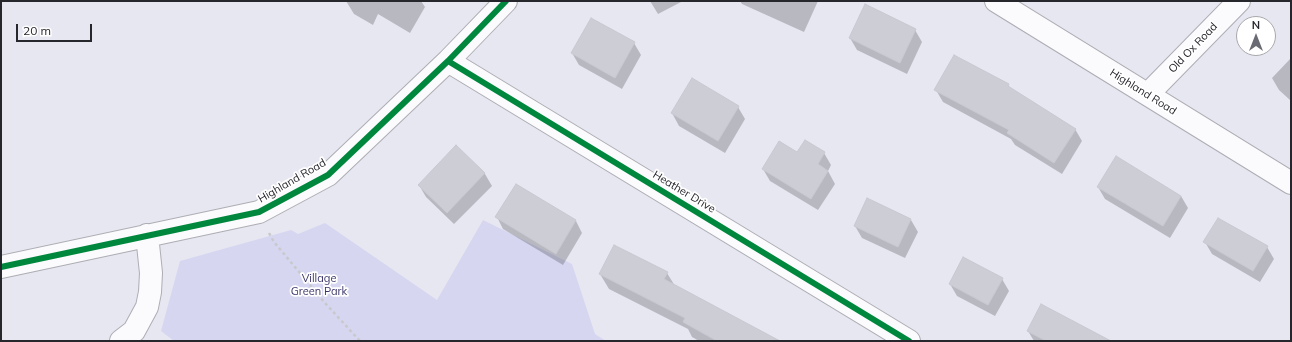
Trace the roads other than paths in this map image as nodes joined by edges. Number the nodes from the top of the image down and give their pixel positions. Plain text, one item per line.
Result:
1 (506, 1) edge
2 (996, 1) edge
3 (1239, 1) edge
4 (448, 61) junction
5 (1148, 94) junction
6 (1291, 183) edge
7 (148, 235) junction
8 (1, 266) edge
9 (121, 341) edge
10 (909, 341) edge

1 - 4 street, Highland Road
2 - 5 street, Highland Road
3 - 5 street, Old Ox Road
4 - 7 street, Highland Road
4 - 10 street, Heather Drive
5 - 6 street, Highland Road
7 - 8 street, Highland Road
7 - 9 street

